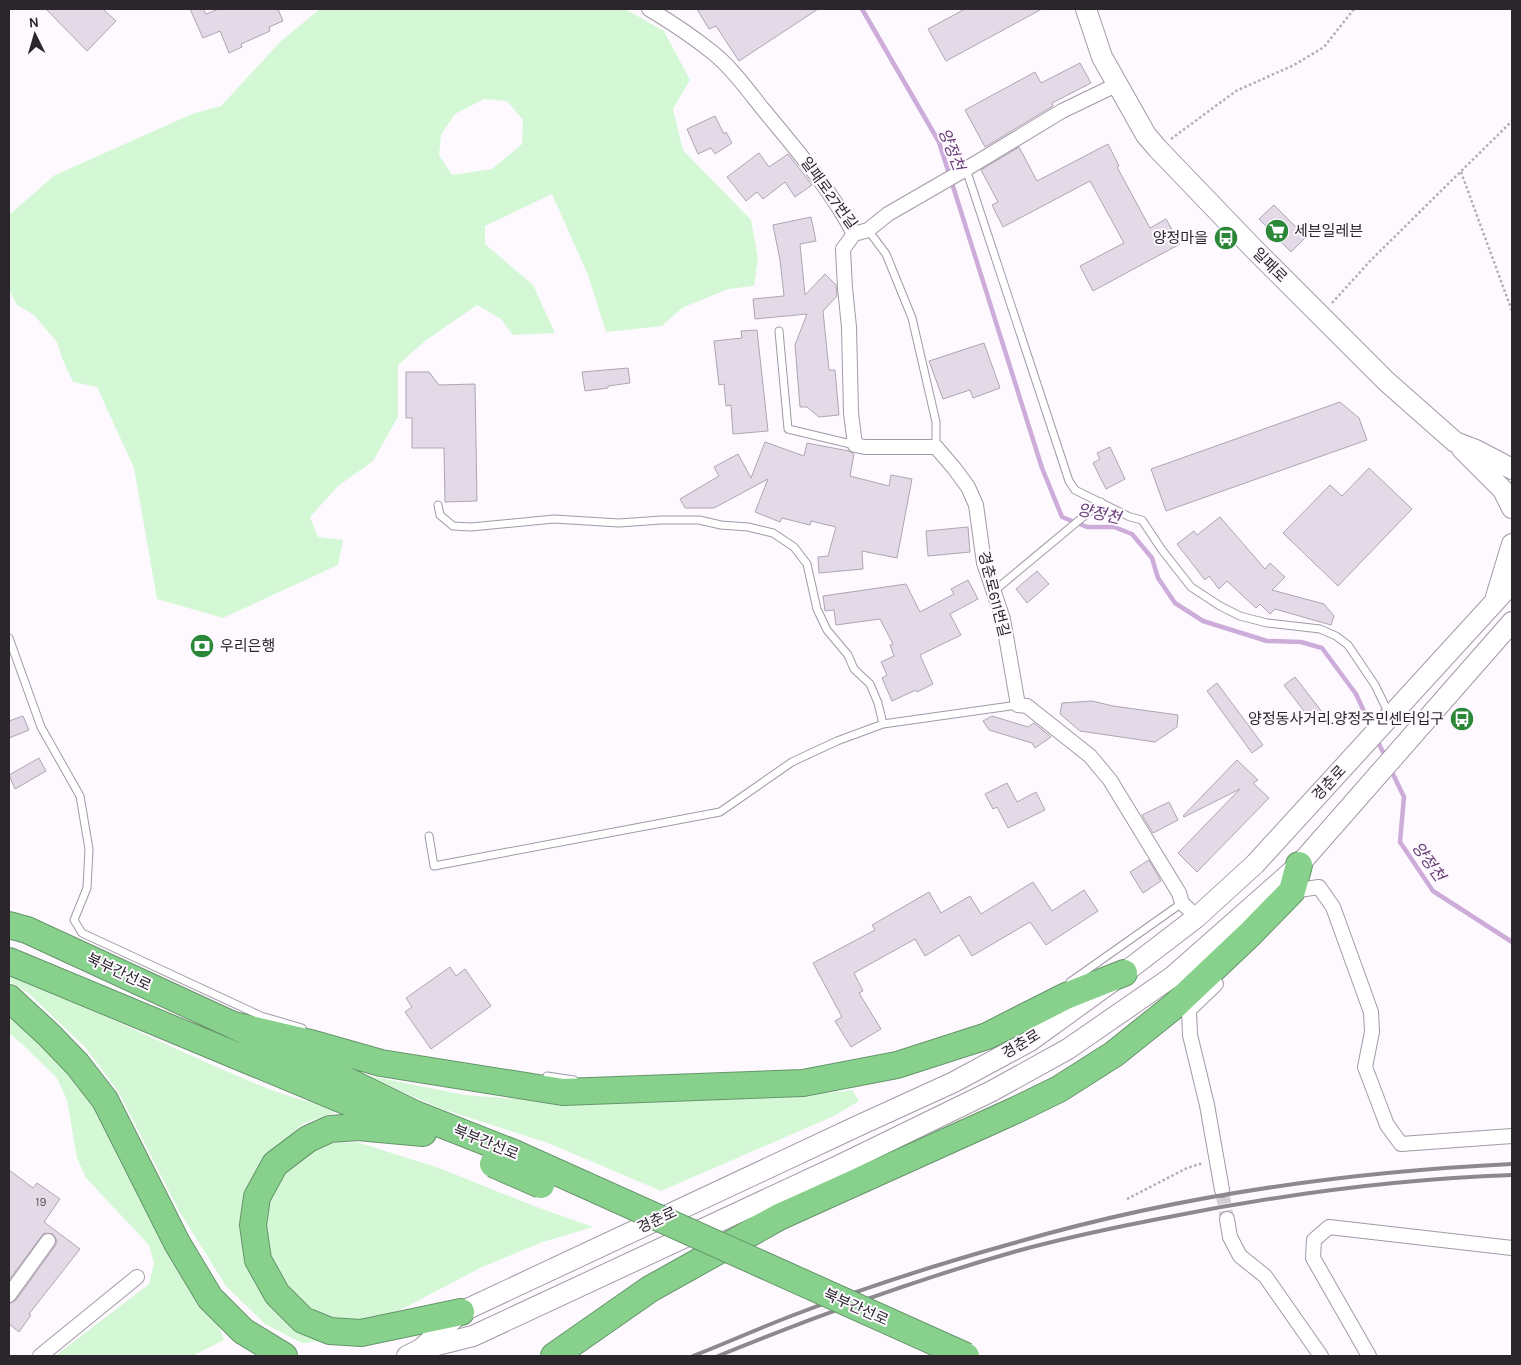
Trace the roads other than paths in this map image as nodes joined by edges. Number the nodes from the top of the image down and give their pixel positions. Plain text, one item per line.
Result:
1 (649, 9) edge
2 (1086, 9) edge
3 (1118, 84) junction
4 (963, 171) junction
5 (868, 230) junction
6 (854, 234) junction
7 (779, 331) dead end
8 (1455, 442) junction
9 (855, 445) junction
10 (936, 448) junction
11 (1509, 467) edge
12 (1099, 504) junction
13 (438, 505) dead end
14 (1512, 508) edge
15 (1512, 544) edge
16 (1512, 583) edge
17 (994, 591) junction
18 (1494, 603) junction
19 (1512, 622) edge
20 (1512, 627) edge
21 (9, 638) edge
22 (1497, 640) junction
23 (1018, 705) junction
24 (1388, 720) junction
25 (883, 724) junction
26 (429, 836) dead end
27 (1299, 864) junction
28 (1292, 892) junction
29 (1182, 903) junction
30 (1197, 917) junction
31 (9, 925) edge
32 (9, 961) edge
33 (1124, 973) junction
34 (1061, 989) dead end
35 (9, 998) edge
36 (233, 1025) junction
37 (307, 1030) dead end
38 (543, 1076) dead end
39 (582, 1080) dead end
40 (424, 1134) junction
41 (1512, 1136) edge
42 (503, 1159) junction
43 (1222, 1190) tunnel mouth
44 (1227, 1219) tunnel mouth
45 (48, 1241) dead end
46 (1512, 1248) edge
47 (137, 1277) dead end
48 (9, 1294) edge
49 (461, 1312) junction
50 (414, 1353) edge
51 (40, 1356) edge
52 (284, 1356) edge
53 (554, 1356) edge
54 (924, 1356) edge
55 (966, 1356) edge
56 (1321, 1356) edge
57 (1369, 1356) edge

1 - 6 street, 일패로27번길
2 - 3 main road, 일패로
3 - 4 street, 일패로27번길
3 - 8 main road, 일패로
4 - 5 street, 일패로27번길
4 - 12 lane
5 - 6 street, 일패로27번길
5 - 10 lane
6 - 9 street
7 - 9 lane
8 - 11 main road, 일패로
8 - 14 main road
9 - 10 street
10 - 17 street, 경춘로611번길
12 - 17 lane
12 - 24 lane
13 - 25 lane
15 - 18 main road
16 - 18 main road, 경춘로
17 - 23 street, 경춘로611번길
18 - 24 main road, 경춘로
19 - 22 main road, 경춘로
20 - 22 main road
21 - 37 lane
22 - 27 main road, 경춘로
23 - 25 lane
23 - 29 street
24 - 30 main road, 경춘로
25 - 26 lane
27 - 28 highway
27 - 50 main road, 경춘로
28 - 41 street
28 - 43 street
28 - 53 highway
29 - 30 street
29 - 34 lane
30 - 33 main road, 경춘로
31 - 36 highway, 북부간선로
32 - 40 highway, 북부간선로
33 - 36 highway
33 - 49 main road, 경춘로
35 - 52 highway
36 - 42 highway, 북부간선로
38 - 39 lane
40 - 42 highway, 북부간선로
40 - 49 highway
42 - 54 highway, 북부간선로, bridge
42 - 55 highway, 북부간선로, bridge
44 - 56 street
45 - 48 street
46 - 57 street
47 - 51 street
49 - 50 main road, 경춘로

